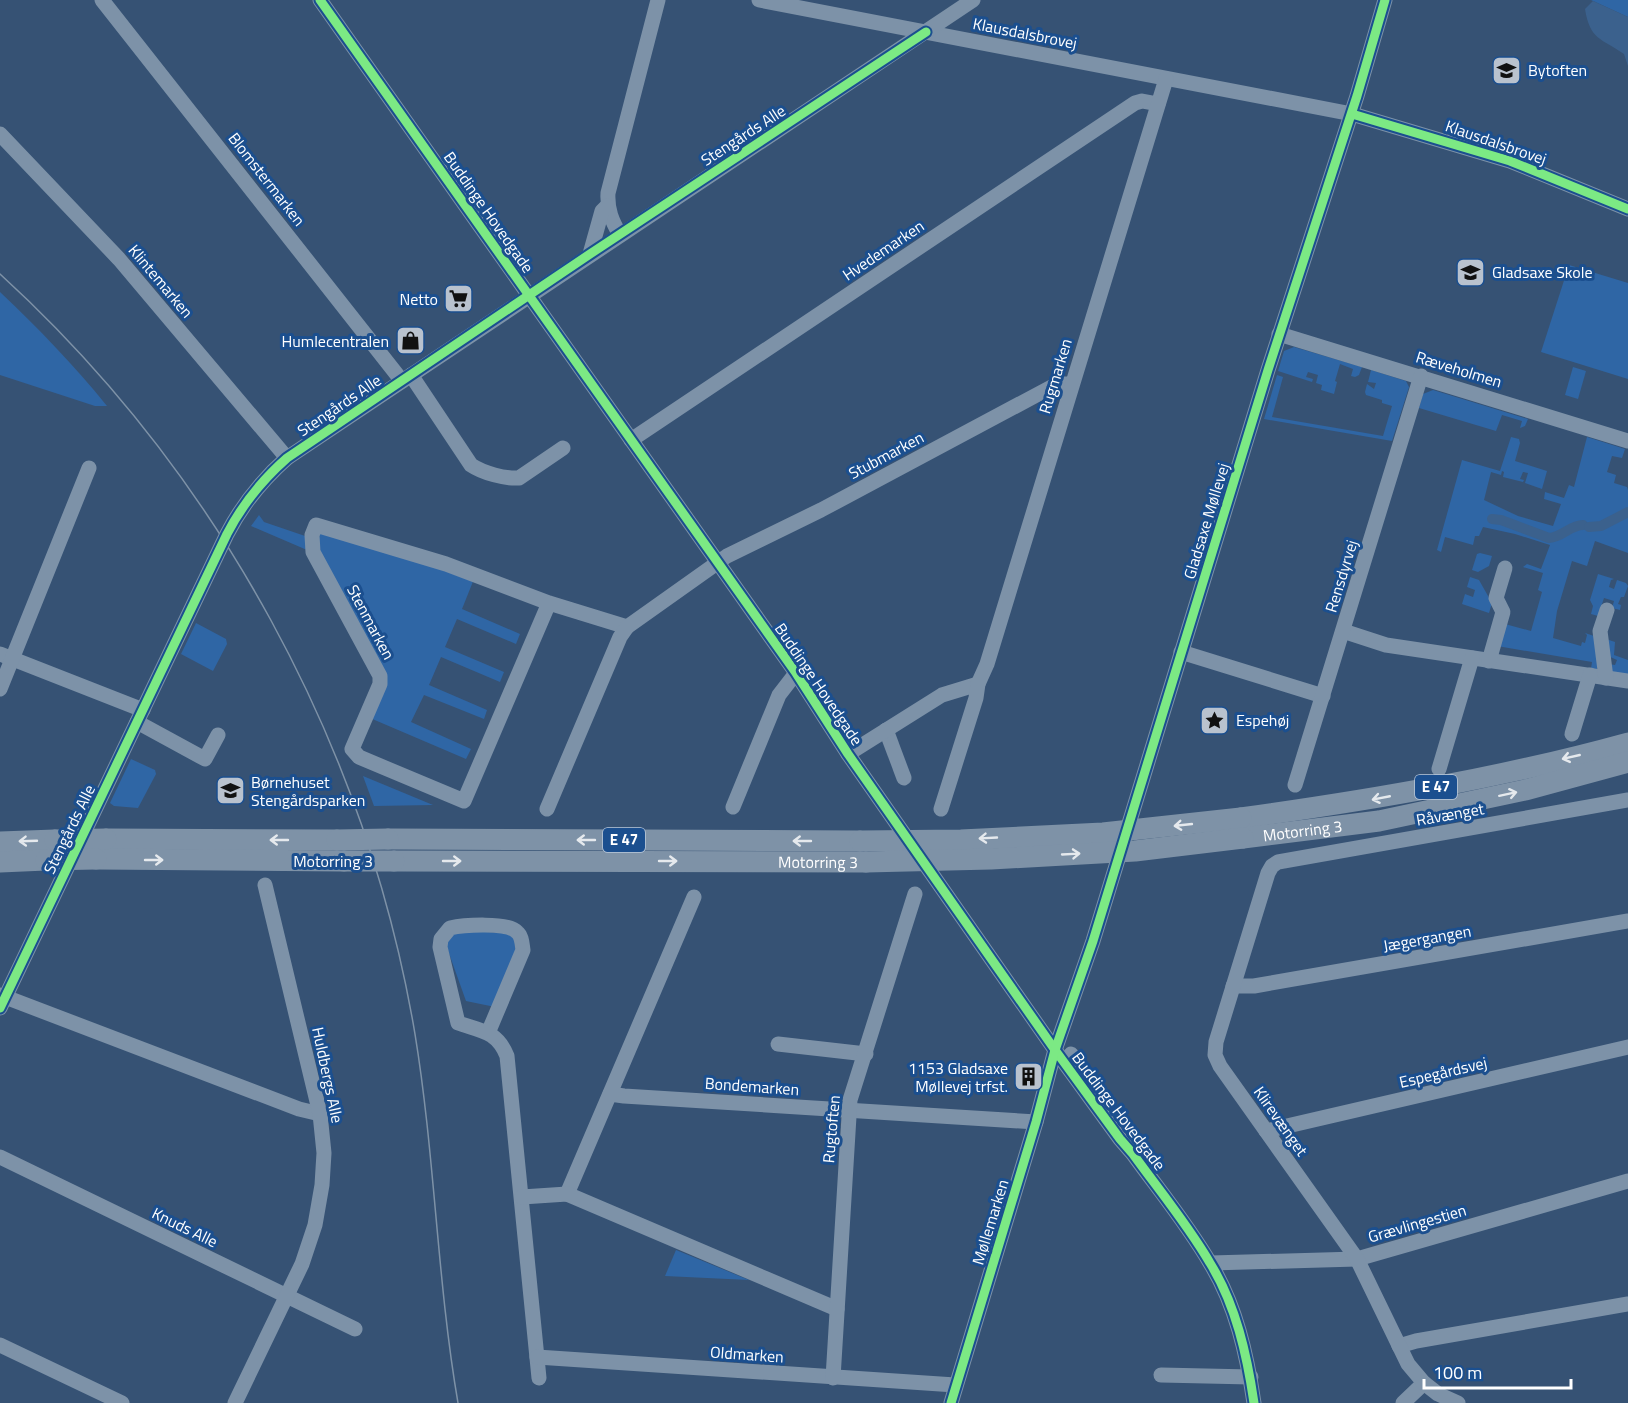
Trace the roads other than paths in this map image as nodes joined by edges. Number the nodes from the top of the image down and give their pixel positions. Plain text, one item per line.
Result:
1 (102, 0) edge
2 (320, 0) edge
3 (658, 0) edge
4 (759, 0) edge
5 (973, 0) edge
6 (1385, 0) edge
7 (926, 32) junction
8 (1166, 79) junction
9 (1158, 104) junction
10 (1352, 114) junction
11 (0, 134) edge
12 (608, 206) junction
13 (1628, 209) edge
14 (620, 235) junction
15 (590, 254) junction
16 (530, 296) junction
17 (1279, 334) junction
18 (1421, 376) junction
19 (407, 378) junction
20 (1072, 384) junction
21 (631, 440) junction
22 (1628, 441) edge
23 (563, 448) dead end
24 (287, 458) junction
25 (89, 468) dead end
26 (718, 563) junction
27 (1505, 568) dead end
28 (549, 603) junction
29 (1607, 610) dead end
30 (627, 627) junction
31 (1343, 631) junction
32 (1181, 652) junction
33 (6, 656) edge
34 (1472, 658) junction
35 (1489, 661) junction
36 (796, 673) junction
37 (1598, 677) junction
38 (1628, 681) edge
39 (978, 684) junction
40 (0, 689) edge
41 (1323, 696) junction
42 (140, 716) junction
43 (886, 730) junction
44 (1572, 734) dead end
45 (218, 735) dead end
46 (1628, 743) edge
47 (852, 752) junction
48 (1628, 762) edge
49 (1439, 769) dead end
50 (904, 778) dead end
51 (1295, 785) dead end
52 (1628, 800) edge
53 (733, 807) dead end
54 (547, 809) dead end
55 (941, 809) dead end
56 (1242, 828) junction
57 (0, 842) edge
58 (0, 862) edge
59 (1278, 862) joint
60 (265, 885) dead end
61 (915, 894) dead end
62 (694, 897) dead end
63 (1628, 921) edge
64 (1233, 986) junction
65 (2, 1000) edge
66 (488, 1033) junction
67 (778, 1044) dead end
68 (1057, 1045) junction
69 (1628, 1047) edge
70 (866, 1054) junction
71 (610, 1094) junction
72 (849, 1110) junction
73 (320, 1114) junction
74 (1036, 1122) junction
75 (1266, 1131) junction
76 (0, 1157) edge
77 (1628, 1181) edge
78 (567, 1194) junction
79 (522, 1197) junction
80 (1357, 1259) junction
81 (1211, 1263) junction
82 (287, 1296) junction
83 (1628, 1304) edge
84 (837, 1309) junction
85 (355, 1329) dead end
86 (0, 1345) edge
87 (1399, 1346) junction
88 (537, 1357) junction
89 (1161, 1375) dead end
90 (1251, 1377) junction
91 (539, 1378) dead end
92 (833, 1378) junction
93 (1424, 1383) junction
94 (955, 1385) junction
95 (122, 1403) edge
96 (235, 1403) edge
97 (951, 1403) edge
98 (1254, 1403) edge
99 (1403, 1403) edge
100 (1458, 1403) edge

1 - 19 street, Blomstermarken
2 - 16 street, Buddinge Hovedgade
3 - 12 street
4 - 7 street, Klausdalsbrovej
5 - 7 street, Stengårds Alle
6 - 10 street, Gladsaxe Møllevej
7 - 8 street, Klausdalsbrovej
7 - 14 street, Stengårds Alle
8 - 9 street, Rugmarken
8 - 10 street, Klausdalsbrovej
9 - 20 street, Rugmarken
9 - 21 street, Hvedemarken
10 - 13 street, Klausdalsbrovej
10 - 17 street, Gladsaxe Møllevej
11 - 24 street, Klintemarken
12 - 14 street
12 - 15 street
14 - 15 street, Stengårds Alle
15 - 16 street, Stengårds Alle
16 - 19 street, Stengårds Alle
16 - 21 street, Buddinge Hovedgade
17 - 18 street, Ræveholmen
17 - 32 street, Gladsaxe Møllevej
18 - 22 street, Ræveholmen
18 - 31 street, Rensdyrvej
19 - 23 street, Blomstermarken
19 - 24 street, Stengårds Alle
20 - 26 street, Stubmarken
20 - 39 street, Rugmarken
21 - 26 street, Buddinge Hovedgade
24 - 42 street, Stengårds Alle
25 - 33 street
26 - 30 street, Stubmarken
26 - 36 street, Buddinge Hovedgade
27 - 35 street
28 - 28 street, Stenmarken
28 - 30 street, Stenmarken
29 - 37 street
30 - 54 street
31 - 34 street
31 - 41 street, Rensdyrvej
32 - 41 street
32 - 68 street, Gladsaxe Møllevej
33 - 40 street
33 - 42 street
34 - 35 street
34 - 49 street
35 - 37 street
36 - 47 street, Buddinge Hovedgade
36 - 53 street
37 - 38 street
37 - 44 street
39 - 43 street
39 - 55 street, Rugmarken
41 - 51 street, Rensdyrvej
42 - 45 street
42 - 65 street, Stengårds Alle
43 - 47 street
43 - 50 street
46 -> 56 highway, Motorring 3 / E 47
47 - 68 street, Buddinge Hovedgade
56 -> 48 highway, Motorring 3 / E 47
52 - 59 street, Råvænget
56 -> 57 highway, Motorring 3 / E 47, bridge
58 -> 56 highway, Motorring 3 / E 47, bridge
59 - 64 street, Klirevænget
60 - 73 street, Huldbergs Alle
61 - 70 street, Rugtoften
62 - 71 street
63 - 64 street, Jægergangen
64 - 75 street, Klirevænget
65 - 73 street
66 - 66 street
66 - 79 street
67 - 70 street
68 - 74 street, Møllemarken
68 - 81 street, Buddinge Hovedgade
69 - 75 street, Espegårdsvej
70 - 72 street, Rugtoften
71 - 72 street, Bondemarken
71 - 78 street
72 - 74 street, Bondemarken
72 - 84 street, Rugtoften
73 - 82 street, Huldbergs Alle
74 - 94 street, Møllemarken
75 - 80 street, Klirevænget
76 - 82 street, Knuds Alle
77 - 80 street, Grævlingestien
78 - 79 street
78 - 84 street
79 - 88 street
80 - 81 street, Grævlingestien
80 - 87 street, Klirevænget
81 - 90 street, Buddinge Hovedgade
82 - 85 street, Knuds Alle
82 - 96 street, Huldbergs Alle
83 - 87 street
84 - 92 street, Rugtoften
86 - 95 street
87 - 93 street, Klirevænget
88 - 91 street
88 - 92 street, Oldmarken
89 - 90 street
90 - 98 street, Buddinge Hovedgade
92 - 94 street, Oldmarken
93 - 99 street
93 - 100 street, Klirevænget
94 - 97 street, Møllemarken

